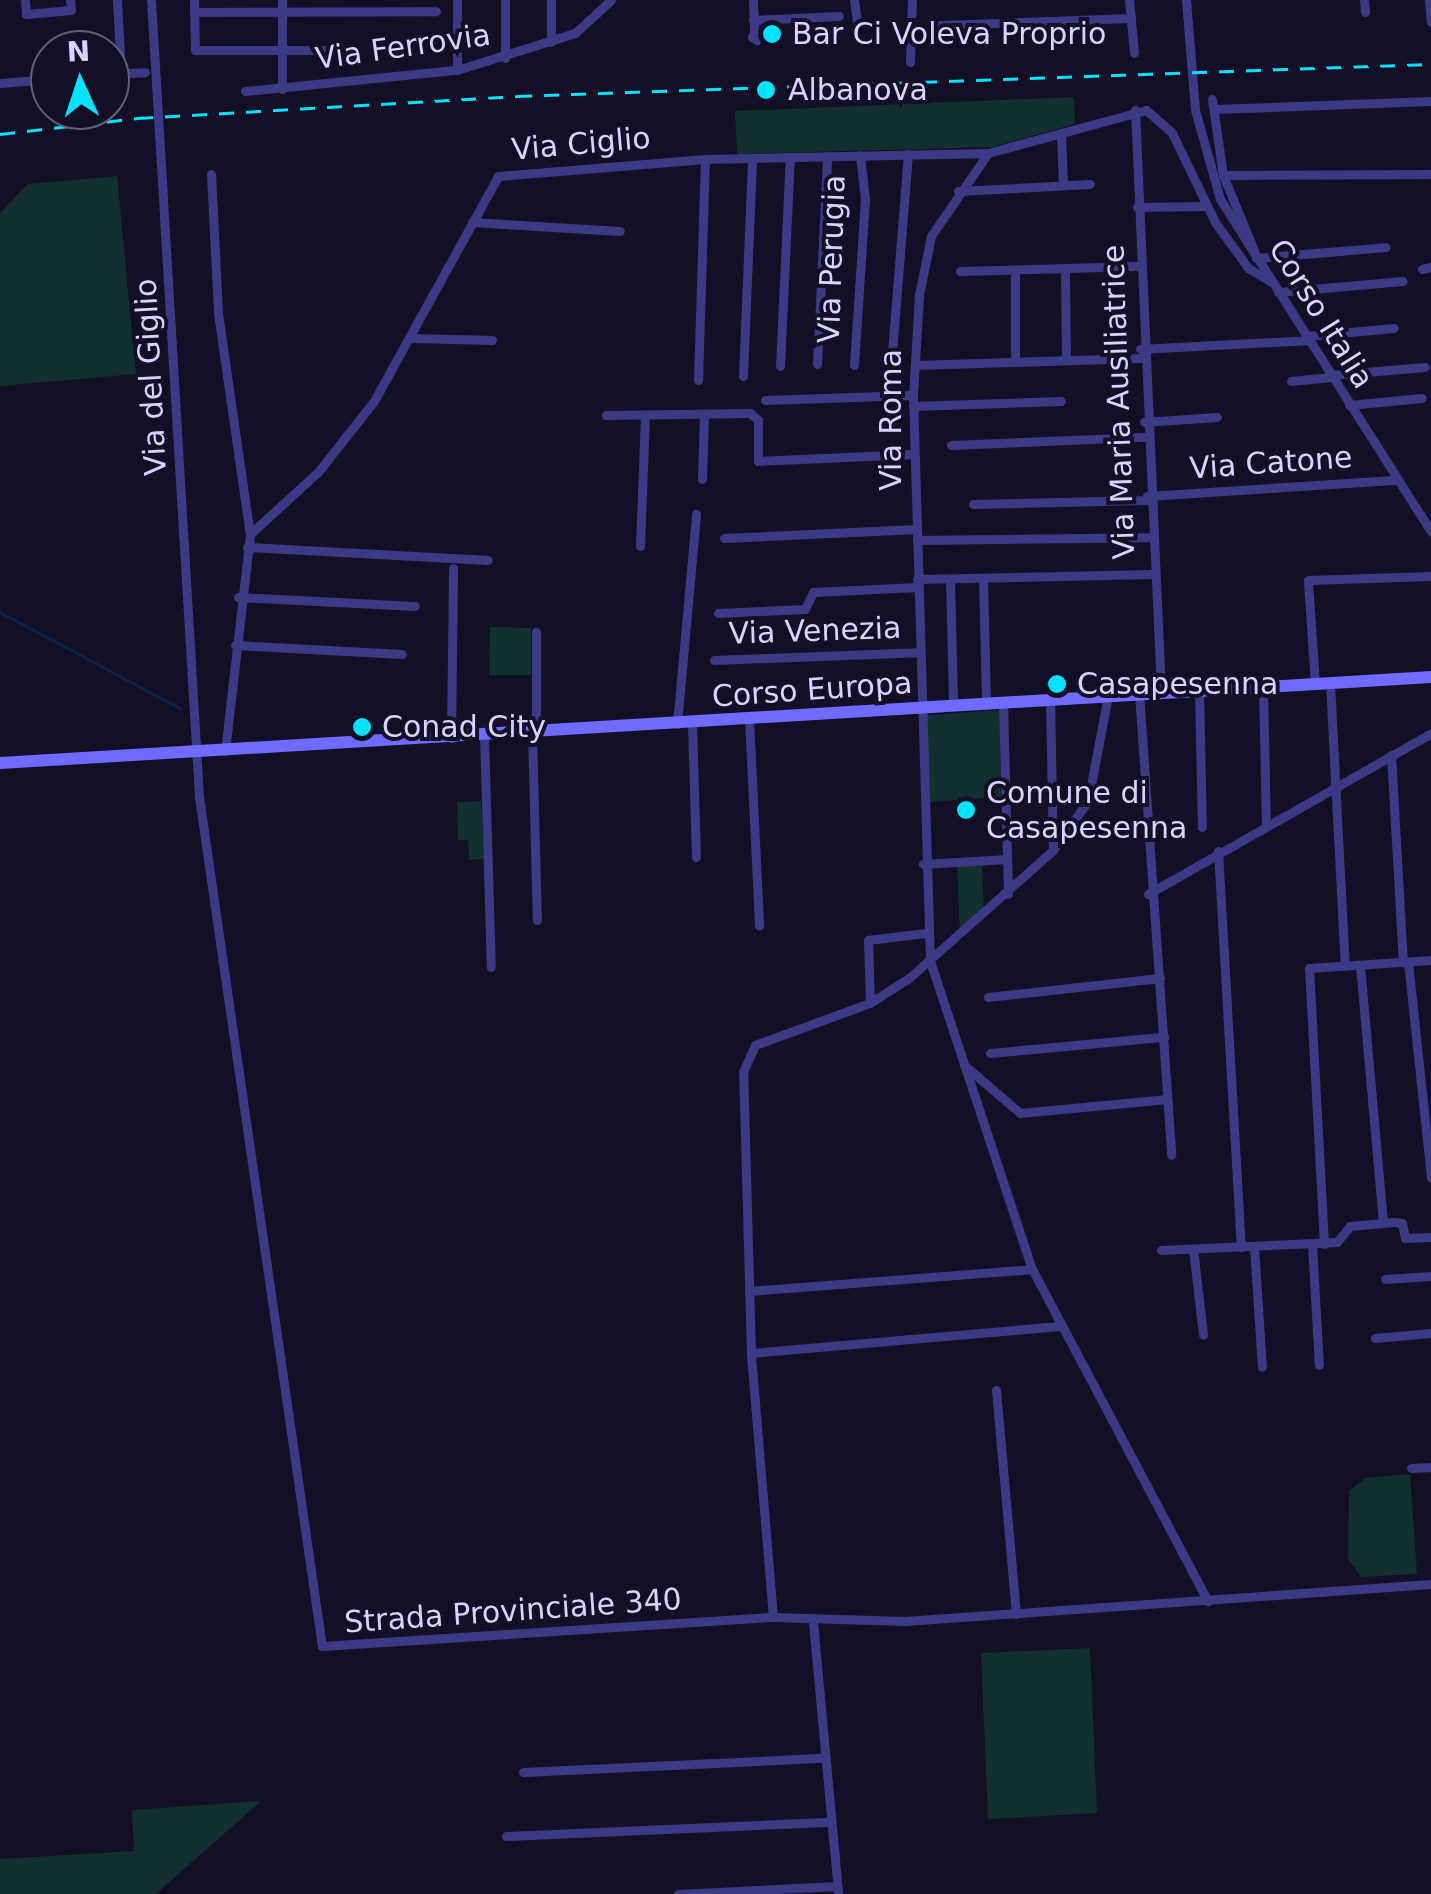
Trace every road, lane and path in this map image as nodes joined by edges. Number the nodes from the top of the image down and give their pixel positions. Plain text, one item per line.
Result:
1 (25, 0) edge
2 (117, 0) edge
3 (151, 0) edge
4 (282, 0) edge
5 (458, 0) edge
6 (505, 0) edge
7 (550, 0) edge
8 (598, 0) edge
9 (611, 0) edge
10 (753, 0) edge
11 (854, 0) edge
12 (912, 0) edge
13 (1129, 0) edge
14 (1186, 0) edge
15 (1364, 0) edge
16 (1429, 0) edge
17 (70, 5) edge
18 (194, 6) edge
19 (397, 6) edge
20 (436, 11) dead end
21 (283, 12) junction
22 (1365, 12) dead end
23 (839, 16) dead end
24 (597, 18) junction
25 (1131, 18) junction
26 (857, 22) dead end
27 (1431, 22) edge
28 (940, 24) dead end
29 (116, 30) edge
30 (551, 42) junction
31 (283, 50) junction
32 (352, 50) dead end
33 (1134, 52) dead end
34 (505, 58) junction
35 (910, 62) dead end
36 (457, 70) junction
37 (145, 72) dead end
38 (130, 73) edge
39 (30, 81) edge
40 (0, 83) edge
41 (282, 88) junction
42 (245, 91) dead end
43 (1431, 101) edge
44 (1135, 110) junction
45 (1061, 135) junction
46 (988, 153) junction
47 (908, 154) junction
48 (860, 155) junction
49 (827, 156) junction
50 (790, 157) junction
51 (752, 158) junction
52 (706, 160) junction
53 (211, 174) dead end
54 (1431, 174) edge
55 (1223, 175) junction
56 (1090, 184) dead end
57 (1063, 185) junction
58 (958, 190) junction
59 (1207, 206) junction
60 (1137, 207) junction
61 (472, 222) junction
62 (620, 230) dead end
63 (1386, 248) dead end
64 (1255, 256) junction
65 (1138, 266) junction
66 (1065, 268) junction
67 (1016, 270) junction
68 (960, 272) dead end
69 (1404, 281) dead end
70 (1274, 287) junction
71 (1394, 328) dead end
72 (412, 338) junction
73 (1308, 338) junction
74 (492, 340) dead end
75 (1140, 354) junction
76 (1066, 360) junction
77 (1016, 361) junction
78 (816, 364) dead end
79 (890, 364) dead end
80 (854, 365) dead end
81 (916, 365) junction
82 (780, 366) dead end
83 (1424, 367) dead end
84 (743, 376) dead end
85 (1331, 376) junction
86 (698, 380) dead end
87 (1291, 380) dead end
88 (1422, 398) dead end
89 (766, 400) dead end
90 (913, 400) junction
91 (1061, 401) dead end
92 (1349, 405) junction
93 (704, 414) junction
94 (606, 415) dead end
95 (645, 415) junction
96 (1217, 417) dead end
97 (1144, 422) junction
98 (1144, 437) junction
99 (950, 445) dead end
100 (914, 454) junction
101 (702, 478) dead end
102 (1398, 480) junction
103 (1148, 498) junction
104 (973, 504) dead end
105 (696, 514) dead end
106 (1431, 532) edge
107 (250, 534) junction
108 (917, 534) junction
109 (1150, 537) junction
110 (724, 538) dead end
111 (640, 546) dead end
112 (246, 548) junction
113 (488, 560) dead end
114 (453, 568) dead end
115 (1151, 574) junction
116 (1431, 576) edge
117 (983, 578) junction
118 (950, 579) junction
119 (918, 583) junction
120 (238, 597) junction
121 (415, 606) dead end
122 (718, 613) dead end
123 (536, 632) dead end
124 (235, 645) junction
125 (918, 652) junction
126 (402, 654) dead end
127 (714, 660) dead end
128 (1431, 677) edge
129 (1322, 683) junction
130 (1262, 686) junction
131 (1199, 689) junction
132 (1161, 691) junction
133 (1139, 693) junction
134 (1108, 695) junction
135 (1050, 699) junction
136 (1003, 702) junction
137 (986, 703) junction
138 (953, 705) junction
139 (919, 708) junction
140 (749, 719) junction
141 (684, 723) junction
142 (534, 733) junction
143 (1431, 733) edge
144 (484, 736) junction
145 (451, 738) junction
146 (225, 751) junction
147 (196, 752) junction
148 (1391, 755) junction
149 (0, 762) edge
150 (1335, 787) junction
151 (1266, 826) junction
152 (1202, 827) dead end
153 (1053, 850) junction
154 (1218, 852) junction
155 (696, 857) dead end
156 (1007, 859) junction
157 (923, 864) junction
158 (1148, 894) junction
159 (1008, 896) junction
160 (537, 920) dead end
161 (759, 926) dead end
162 (926, 933) junction
163 (1431, 960) edge
164 (930, 961) junction
165 (1406, 962) junction
166 (1360, 965) junction
167 (1345, 966) junction
168 (491, 967) dead end
169 (1160, 978) junction
170 (988, 997) dead end
171 (870, 1003) junction
172 (1164, 1038) junction
173 (990, 1053) dead end
174 (962, 1063) junction
175 (1166, 1098) junction
176 (1171, 1155) dead end
177 (1431, 1178) edge
178 (1383, 1223) junction
179 (1431, 1237) edge
180 (1324, 1244) junction
181 (1312, 1245) junction
182 (1254, 1246) junction
183 (1241, 1247) junction
184 (1193, 1249) junction
185 (1161, 1250) dead end
186 (1032, 1269) junction
187 (1431, 1276) edge
188 (1384, 1279) dead end
189 (749, 1291) junction
190 (1060, 1326) junction
191 (1431, 1333) edge
192 (1202, 1334) dead end
193 (1375, 1338) dead end
194 (751, 1352) junction
195 (1319, 1364) dead end
196 (1262, 1367) dead end
197 (996, 1390) dead end
198 (1431, 1466) edge
199 (1412, 1468) dead end
200 (1431, 1584) edge
201 (1208, 1601) junction
202 (1016, 1614) junction
203 (773, 1618) junction
204 (813, 1622) junction
205 (823, 1758) junction
206 (523, 1772) dead end
207 (831, 1822) junction
208 (506, 1836) dead end
209 (837, 1890) edge
210 (678, 1894) edge

1 - 17 street
2 - 29 street
3 - 147 street, Via del Giglio
4 - 21 street
5 - 36 street
6 - 34 street
7 - 30 street
8 - 24 street
9 - 24 street, Via Ferrovia
10 - 23 street
11 - 26 street
12 - 35 street
13 - 25 street
14 - 64 street, Corso Italia
15 - 22 street
16 - 27 street
18 - 21 street
18 - 31 street
19 - 20 street
19 - 21 street
21 - 31 street
24 - 30 street, Via Ferrovia
25 - 28 street
25 - 33 street
30 - 34 street, Via Ferrovia
31 - 32 street
31 - 41 street
34 - 36 street, Via Ferrovia
36 - 41 street, Via Ferrovia
37 - 38 street
39 - 40 street
41 - 42 street, Via Ferrovia
43 - 55 street
44 - 45 street, Via Ciglio
44 - 59 street
44 - 60 street, Via Maria Ausiliatrice
45 - 46 street, Via Ciglio
45 - 57 street
46 - 47 street, Via Ciglio
46 - 58 street, Via Roma
47 - 48 street, Via Ciglio
47 - 79 street
48 - 49 street, Via Ciglio
48 - 80 street, Via Perugia
49 - 50 street, Via Ciglio
49 - 78 street
50 - 51 street, Via Ciglio
50 - 82 street
51 - 52 street, Via Ciglio
51 - 84 street
52 - 61 street, Via Ciglio
52 - 86 street
53 - 107 street
54 - 55 street
55 - 64 street
56 - 57 street
57 - 58 street
58 - 81 street, Via Roma
59 - 60 street
59 - 70 street
60 - 65 street, Via Maria Ausiliatrice
61 - 62 street
61 - 72 street, Via Ciglio
63 - 64 street
64 - 70 street, Corso Italia
65 - 66 street
65 - 75 street, Via Maria Ausiliatrice
66 - 67 street
66 - 76 street
67 - 68 street
67 - 77 street
69 - 70 street
70 - 73 street, Corso Italia
71 - 73 street
72 - 74 street
72 - 107 street, Via Ciglio
73 - 75 street
73 - 85 street, Corso Italia
75 - 76 street
75 - 97 street, Via Maria Ausiliatrice
76 - 77 street
77 - 81 street
81 - 90 street, Via Roma
83 - 85 street
85 - 87 street
85 - 92 street, Corso Italia
88 - 92 street
89 - 90 street
90 - 91 street
90 - 100 street, Via Roma
92 - 102 street, Corso Italia
93 - 95 street
93 - 100 street
93 - 101 street
94 - 95 street
95 - 111 street
96 - 97 street
97 - 98 street, Via Maria Ausiliatrice
98 - 99 street
98 - 103 street, Via Maria Ausiliatrice
100 - 108 street, Via Roma
102 - 103 street, Via Catone
102 - 106 street, Corso Italia
103 - 104 street, Via Catone
103 - 109 street, Via Maria Ausiliatrice
105 - 141 street
107 - 112 street
108 - 109 street
108 - 110 street
108 - 119 street, Via Roma
109 - 115 street, Via Maria Ausiliatrice
112 - 113 street
112 - 120 street
114 - 145 street
115 - 117 street
115 - 132 street, Via Maria Ausiliatrice
116 - 129 street
117 - 118 street
117 - 137 street
118 - 119 street
118 - 138 street
119 - 122 street
119 - 125 street, Via Roma
120 - 121 street
120 - 124 street
123 - 142 street
124 - 126 street
124 - 146 street
125 - 127 street, Via Venezia
125 - 139 street, Via Roma
128 - 129 street, Corso Europa
129 - 130 street, Corso Europa
129 - 150 street
130 - 131 street, Corso Europa
130 - 151 street
131 - 132 street, Corso Europa
131 - 152 street
132 - 133 street, Corso Europa
133 - 134 street, Corso Europa
133 - 158 street
134 - 135 street, Corso Europa
134 - 153 street
135 - 136 street, Corso Europa
135 - 153 street
136 - 137 street, Corso Europa
136 - 156 street
137 - 138 street, Corso Europa
138 - 139 street, Corso Europa
139 - 140 street, Corso Europa
139 - 157 street, Via Roma
140 - 141 street, Corso Europa
140 - 161 street
141 - 142 street, Corso Europa
141 - 155 street
142 - 144 street, Corso Europa
142 - 160 street
143 - 148 street
144 - 145 street, Corso Europa
144 - 168 street
145 - 146 street, Corso Europa
146 - 147 street, Corso Europa
147 - 149 street, Corso Europa
147 - 203 street, Strada Provinciale 340
148 - 150 street
148 - 165 street
150 - 151 street
150 - 167 street
151 - 154 street
153 - 159 street
154 - 158 street
154 - 183 street
156 - 157 street
156 - 159 street
157 - 162 street, Via Roma
158 - 169 street
159 - 164 street
162 - 164 street, Via Roma
162 - 171 street
163 - 165 street
164 - 171 street
164 - 174 street, Via Roma
165 - 166 street
165 - 177 street
166 - 167 street
166 - 178 street
167 - 180 street
169 - 170 street
169 - 172 street
171 - 189 street
172 - 173 street
172 - 175 street
174 - 175 street
174 - 186 street, Via Roma
175 - 176 street
178 - 179 street
178 - 180 street
180 - 181 street
181 - 182 street
181 - 195 street
182 - 183 street
182 - 196 street
183 - 184 street
184 - 185 street
184 - 192 street
186 - 189 street
186 - 190 street, Via Roma
187 - 188 street
189 - 194 street
190 - 194 street
190 - 201 street, Via Roma
191 - 193 street
194 - 203 street
197 - 202 street
198 - 199 street
200 - 201 street, Strada Provinciale 340
201 - 202 street, Strada Provinciale 340
202 - 204 street, Strada Provinciale 340
203 - 204 street, Strada Provinciale 340
204 - 205 street
205 - 206 street
205 - 207 street
207 - 208 street
207 - 209 street
209 - 210 street

